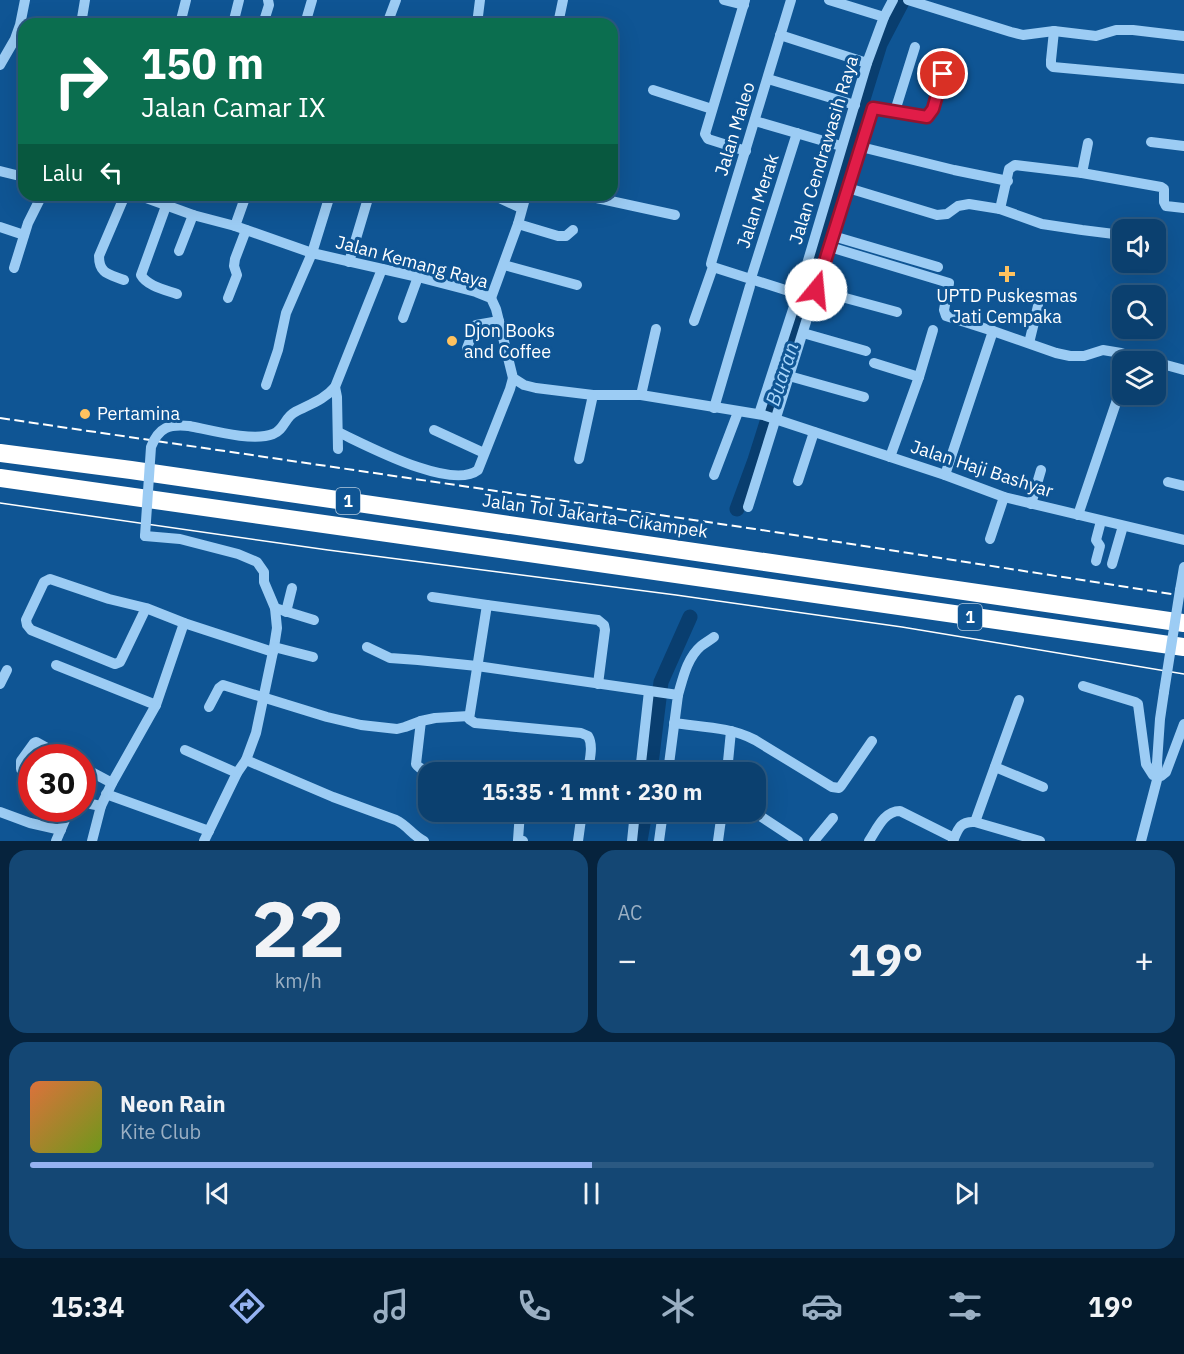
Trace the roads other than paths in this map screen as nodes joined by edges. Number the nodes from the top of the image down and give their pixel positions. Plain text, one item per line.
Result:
1 (25, 0) edge
2 (85, 0) edge
3 (186, 0) edge
4 (239, 0) edge
5 (268, 0) edge
6 (312, 0) edge
7 (396, 0) edge
8 (480, 0) edge
9 (563, 0) edge
10 (724, 0) edge
11 (791, 0) edge
12 (829, 0) edge
13 (893, 0) edge
14 (908, 0) edge
15 (744, 2) edge
16 (884, 17) junction
17 (21, 18) edge
18 (82, 18) edge
19 (182, 18) edge
20 (234, 18) edge
21 (264, 18) edge
22 (307, 18) edge
23 (389, 18) edge
24 (478, 18) edge
25 (559, 18) edge
26 (18, 31) edge
27 (1054, 31) junction
28 (780, 36) junction
29 (1184, 36) edge
30 (915, 47) dead end
31 (948, 57) dead end
32 (867, 63) junction
33 (0, 65) edge
34 (768, 79) junction
35 (1184, 79) edge
36 (653, 90) dead end
37 (855, 105) junction
38 (712, 109) junction
39 (895, 111) junction
40 (755, 121) junction
41 (797, 133) junction
42 (1151, 142) dead end
43 (1088, 143) dead end
44 (841, 146) junction
45 (1184, 146) edge
46 (861, 147) junction
47 (746, 151) junction
48 (0, 171) edge
49 (1082, 173) junction
50 (18, 176) edge
51 (1008, 181) junction
52 (848, 188) junction
53 (39, 201) edge
54 (122, 201) edge
55 (169, 201) edge
56 (171, 201) edge
57 (245, 201) edge
58 (328, 201) edge
59 (367, 201) edge
60 (506, 201) edge
61 (524, 201) edge
62 (611, 201) edge
63 (522, 208) junction
64 (1184, 208) edge
65 (1000, 209) junction
66 (193, 215) junction
67 (675, 215) dead end
68 (518, 224) junction
69 (0, 226) edge
70 (241, 228) junction
71 (573, 230) dead end
72 (1112, 234) edge
73 (24, 235) junction
74 (831, 242) junction
75 (179, 251) dead end
76 (312, 253) junction
77 (349, 262) junction
78 (815, 262) junction
79 (504, 265) junction
80 (713, 267) junction
81 (938, 267) dead end
82 (14, 268) dead end
83 (382, 270) junction
84 (418, 277) junction
85 (124, 280) dead end
86 (750, 282) junction
87 (577, 285) dead end
88 (816, 290) junction
89 (177, 294) dead end
90 (798, 294) junction
91 (228, 298) dead end
92 (491, 298) junction
93 (1038, 306) dead end
94 (897, 312) dead end
95 (403, 318) dead end
96 (499, 321) junction
97 (694, 321) dead end
98 (656, 329) dead end
99 (933, 330) dead end
100 (993, 331) junction
101 (803, 333) junction
102 (1029, 343) junction
103 (467, 348) dead end
104 (866, 351) dead end
105 (1112, 352) edge
106 (874, 363) dead end
107 (1166, 365) edge
108 (1184, 370) edge
109 (789, 376) junction
110 (919, 377) junction
111 (513, 378) junction
112 (266, 385) dead end
113 (335, 387) junction
114 (593, 395) junction
115 (641, 395) junction
116 (864, 397) dead end
117 (1115, 405) edge
118 (714, 408) junction
119 (738, 412) junction
120 (768, 417) junction
121 (435, 430) dead end
122 (338, 432) junction
123 (814, 432) junction
124 (338, 449) dead end
125 (0, 453) edge
126 (484, 453) junction
127 (890, 457) junction
128 (579, 459) dead end
129 (1041, 470) dead end
130 (714, 475) dead end
131 (945, 475) junction
132 (0, 478) edge
133 (798, 481) dead end
134 (1168, 482) dead end
135 (1184, 486) edge
136 (1004, 497) junction
137 (1031, 504) junction
138 (748, 507) dead end
139 (1078, 515) junction
140 (1101, 521) junction
141 (1123, 526) junction
142 (990, 539) dead end
143 (1184, 540) edge
144 (1096, 561) dead end
145 (1112, 564) dead end
146 (1184, 567) edge
147 (292, 588) dead end
148 (432, 597) dead end
149 (487, 605) junction
150 (146, 608) junction
151 (275, 608) junction
152 (286, 612) junction
153 (314, 620) dead end
154 (184, 623) junction
155 (1184, 623) edge
156 (714, 637) dead end
157 (367, 647) dead end
158 (1184, 647) edge
159 (274, 649) junction
160 (313, 657) dead end
161 (56, 664) dead end
162 (477, 666) junction
163 (7, 670) dead end
164 (0, 684) edge
165 (598, 684) junction
166 (1083, 686) dead end
167 (651, 692) junction
168 (675, 695) junction
169 (264, 698) junction
170 (1020, 700) dead end
171 (156, 705) junction
172 (209, 707) dead end
173 (469, 716) junction
174 (421, 721) junction
175 (674, 723) junction
176 (1184, 724) edge
177 (731, 731) junction
178 (872, 741) dead end
179 (185, 750) dead end
180 (246, 760) junction
181 (589, 762) edge
182 (641, 762) edge
183 (669, 762) edge
184 (728, 762) edge
185 (418, 767) edge
186 (995, 767) junction
187 (237, 773) junction
188 (96, 774) edge
189 (1158, 776) junction
190 (112, 783) junction
191 (1043, 787) dead end
192 (106, 794) junction
193 (96, 805) edge
194 (101, 806) junction
195 (0, 812) edge
196 (833, 818) dead end
197 (766, 820) edge
198 (64, 822) edge
199 (520, 822) edge
200 (581, 822) edge
201 (634, 822) edge
202 (662, 822) edge
203 (721, 822) edge
204 (975, 822) junction
205 (61, 830) junction
206 (207, 836) edge
207 (953, 840) edge
208 (56, 841) edge
209 (92, 841) edge
210 (424, 841) edge
211 (523, 841) edge
212 (578, 841) edge
213 (632, 841) edge
214 (659, 841) edge
215 (718, 841) edge
216 (798, 841) edge
217 (814, 841) edge
218 (869, 841) edge
219 (1040, 841) edge
220 (1141, 841) edge

1 - 17 street
2 - 18 street
3 - 19 street
4 - 20 street
5 - 21 street
6 - 22 street
7 - 23 street
8 - 24 street
9 - 25 street
10 - 15 street
11 - 28 street, Jalan Maleo
12 - 16 street
13 - 16 street, Jalan Cendrawasih Raya
14 - 27 street
15 - 38 street
16 - 32 street, Jalan Cendrawasih Raya
26 - 33 street
27 - 29 street
27 - 35 street
28 - 32 street
28 - 34 street, Jalan Maleo
30 - 39 street
31 - 39 street
32 - 37 street, Jalan Cendrawasih Raya
34 - 37 street
34 - 40 street, Jalan Maleo
36 - 38 street
37 - 44 street, Jalan Cendrawasih Raya
38 - 47 street
39 - 46 street
40 - 41 street
40 - 47 street, Jalan Maleo
41 - 44 street
41 - 86 street, Jalan Merak
42 - 45 street
43 - 49 street
44 - 78 street, Jalan Cendrawasih Raya
46 - 51 street
46 - 52 street
47 - 80 street, Jalan Maleo
48 - 50 street
49 - 51 street
49 - 64 street
51 - 65 street
52 - 65 street
52 - 74 street
53 - 73 street
54 - 85 street
55 - 89 street
56 - 66 street, Jalan Kemang Raya
57 - 70 street
58 - 76 street
59 - 77 street
60 - 63 street
61 - 63 street
62 - 67 street
63 - 68 street
65 - 72 street
66 - 70 street, Jalan Kemang Raya
66 - 75 street
68 - 71 street
68 - 79 street
69 - 73 street
70 - 76 street, Jalan Kemang Raya
70 - 91 street
73 - 82 street
74 - 78 street
74 - 81 street
74 - 100 street
76 - 77 street, Jalan Kemang Raya
76 - 112 street
77 - 83 street, Jalan Kemang Raya
78 - 88 street
78 - 90 street, Jalan Cendrawasih Raya
79 - 87 street
79 - 92 street
80 - 86 street
80 - 97 street, Jalan Maleo
83 - 84 street, Jalan Kemang Raya
83 - 113 street
84 - 92 street, Jalan Kemang Raya
84 - 95 street
86 - 90 street
86 - 118 street, Jalan Merak
88 - 94 street
88 - 101 street
90 - 120 street, Jalan Cendrawasih Raya
92 - 96 street, Jalan Kemang Raya
93 - 102 street
96 - 103 street
96 - 111 street, Jalan Kemang Raya
98 - 115 street
99 - 110 street
100 - 102 street
100 - 131 street
101 - 104 street
101 - 109 street
102 - 105 street
106 - 110 street
107 - 108 street
109 - 116 street
109 - 120 street
110 - 127 street
111 - 114 street
111 - 126 street
113 - 122 street
113 - 151 street, bridge
114 - 115 street
114 - 128 street
115 - 118 street
117 - 139 street
118 - 119 street
119 - 120 street
119 - 130 street
120 - 123 street, Jalan Haji Bashyar
120 - 138 street
121 - 126 street
122 - 124 street
122 - 126 street
123 - 127 street, Jalan Haji Bashyar
123 - 133 street
125 - 155 highway, Jalan Tol Jakarta–Cikampek / 1
127 - 131 street, Jalan Haji Bashyar
129 - 137 street
131 - 136 street, Jalan Haji Bashyar
132 - 158 highway, 1
134 - 135 street
136 - 137 street, Jalan Haji Bashyar
136 - 142 street
137 - 139 street, Jalan Haji Bashyar
139 - 140 street, Jalan Haji Bashyar
140 - 141 street, Jalan Haji Bashyar
140 - 144 street
141 - 143 street, Jalan Haji Bashyar
141 - 145 street
146 - 189 street, bridge
147 - 152 street
148 - 149 street
149 - 162 street
149 - 165 street
150 - 150 street
150 - 154 street
151 - 152 street
151 - 159 street
152 - 153 street
154 - 159 street
154 - 171 street
156 - 168 street
157 - 162 street
159 - 160 street
159 - 169 street
161 - 171 street
162 - 165 street
162 - 173 street
163 - 164 street
165 - 167 street
166 - 189 street
167 - 168 street
167 - 182 street
168 - 175 street
169 - 172 street
169 - 174 street
169 - 180 street
170 - 186 street
171 - 190 street
173 - 174 street
173 - 181 street
174 - 185 street
175 - 177 street
175 - 183 street
176 - 189 street
177 - 178 street
177 - 184 street
179 - 187 street
180 - 187 street
180 - 210 street
186 - 191 street
186 - 204 street
187 - 206 street
188 - 190 street
189 - 220 street
190 - 192 street
192 - 194 street
192 - 206 street
193 - 194 street
194 - 209 street
195 - 205 street
196 - 217 street
197 - 216 street
198 - 205 street
199 - 211 street
200 - 212 street
201 - 213 street
202 - 214 street
203 - 215 street
204 - 207 street
204 - 219 street
205 - 208 street
207 - 218 street

